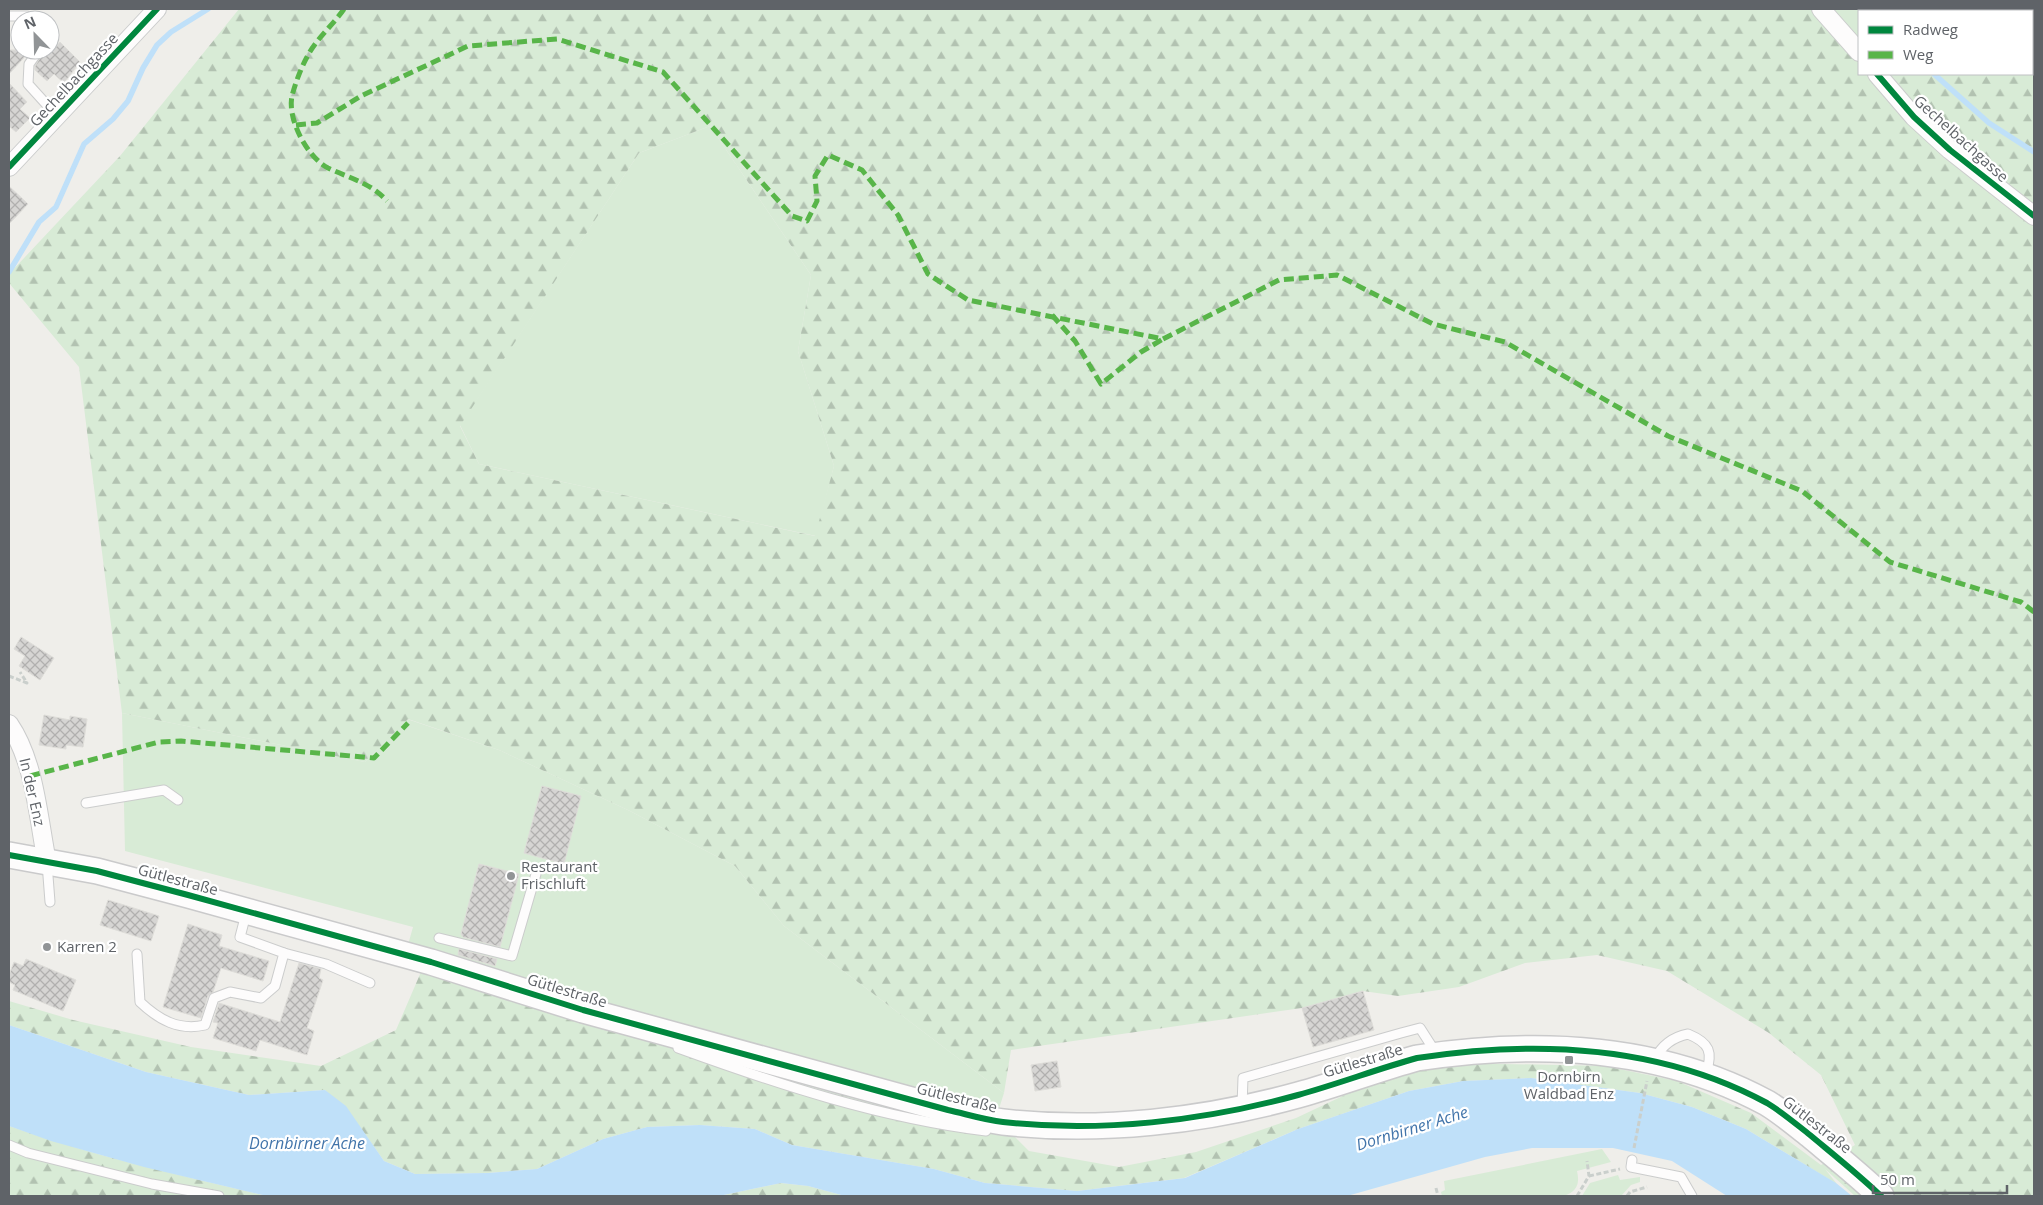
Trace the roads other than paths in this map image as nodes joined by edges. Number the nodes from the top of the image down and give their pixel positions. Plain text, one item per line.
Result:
1 (157, 9) edge
2 (1821, 9) edge
3 (1858, 51) edge
4 (33, 60) edge
5 (1879, 75) edge
6 (57, 116) junction
7 (9, 167) edge
8 (2034, 216) edge
9 (9, 724) edge
10 (178, 800) dead end
11 (86, 803) dead end
12 (9, 855) edge
13 (47, 862) junction
14 (536, 874) dead end
15 (50, 902) dead end
16 (247, 911) junction
17 (439, 938) dead end
18 (284, 953) junction
19 (137, 954) dead end
20 (370, 983) dead end
21 (1651, 1071) junction
22 (1705, 1077) junction
23 (9, 1145) edge
24 (1632, 1160) road end
25 (219, 1196) edge
26 (1692, 1196) edge
27 (1881, 1196) edge

1 - 6 street, Gechelbachgasse
2 - 3 street
4 - 6 lane
5 - 8 street, Gechelbachgasse
6 - 7 street, Gechelbachgasse
9 - 13 street, In der Enz
10 - 11 lane
12 - 13 street, Gütlestraße
13 - 15 lane
13 - 16 street, Gütlestraße
14 - 17 lane
16 - 18 lane
16 - 21 street, Gütlestraße
18 - 19 lane
18 - 20 lane
21 - 22 street, Gütlestraße
21 - 22 lane
22 - 27 street, Gütlestraße
23 - 25 lane
24 - 26 lane

